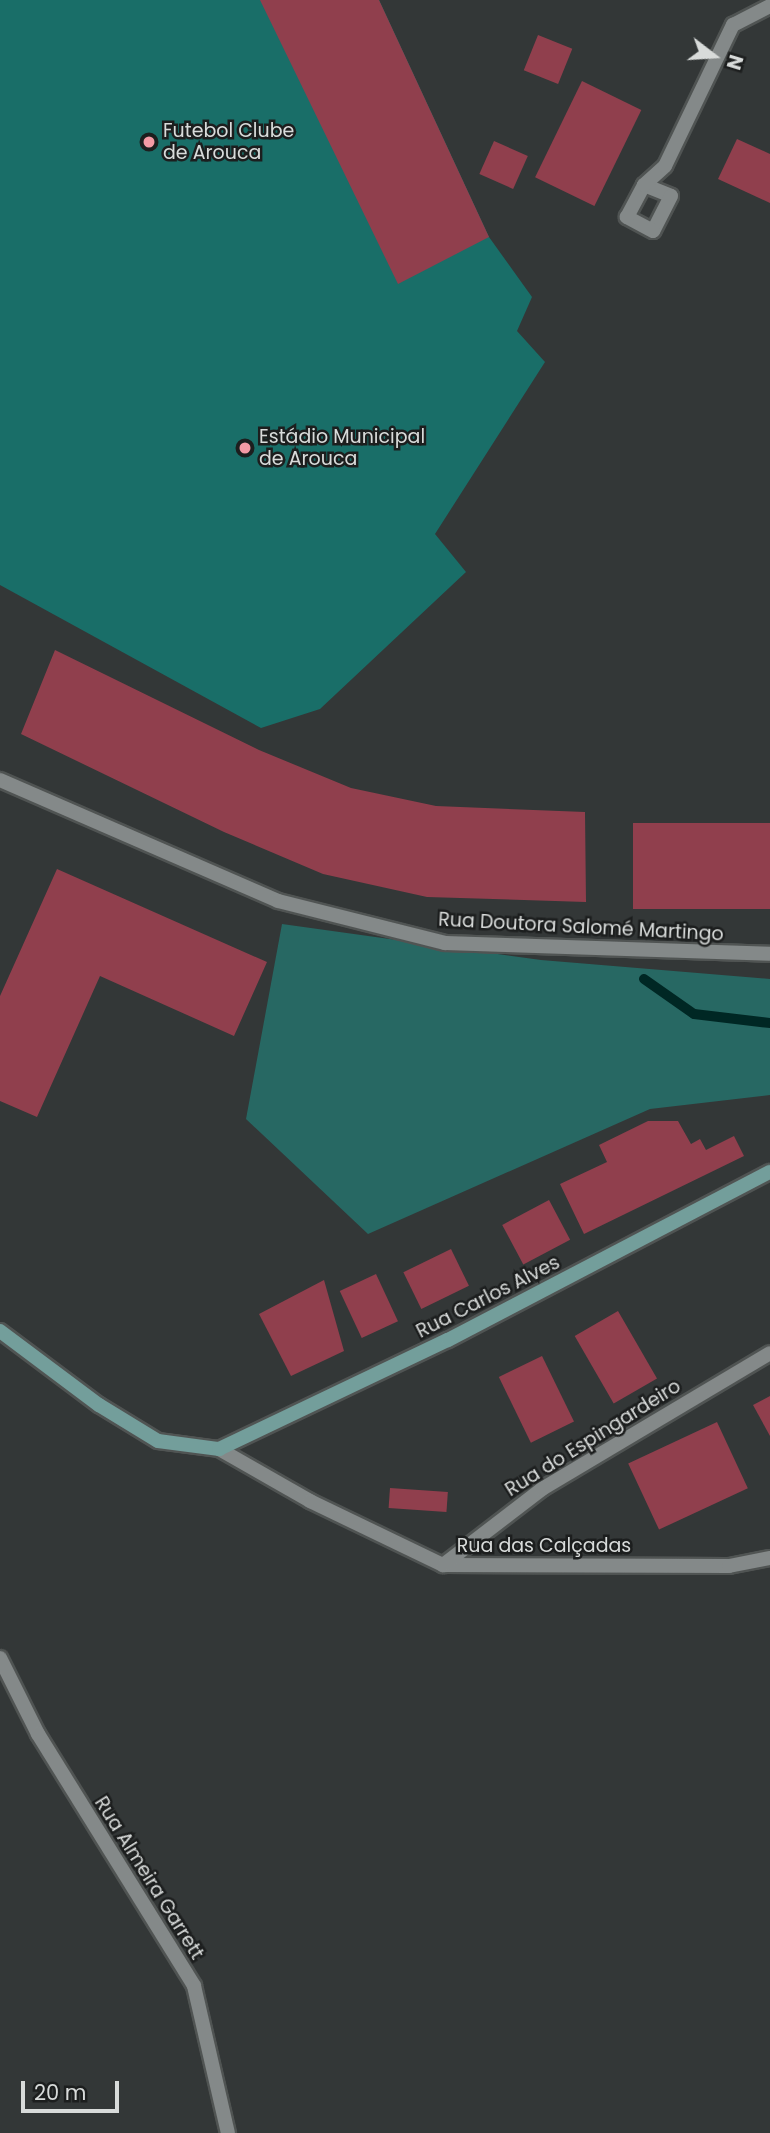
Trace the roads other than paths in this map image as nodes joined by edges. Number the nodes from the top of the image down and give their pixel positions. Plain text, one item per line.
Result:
1 (770, 6) edge
2 (644, 185) dead end
3 (0, 780) edge
4 (770, 954) edge
5 (770, 1172) edge
6 (0, 1331) edge
7 (770, 1353) edge
8 (219, 1449) junction
9 (770, 1558) edge
10 (443, 1565) junction
11 (0, 1658) edge
12 (228, 2133) edge

1 - 2 street
3 - 4 street, Rua Doutora Salomé Martingo
5 - 8 street, Rua Carlos Alves
6 - 8 street
7 - 10 street, Rua do Espingardeiro
8 - 10 street, Rua das Calçadas
9 - 10 street, Rua das Calçadas
11 - 12 street, Rua Almeira Garrett

